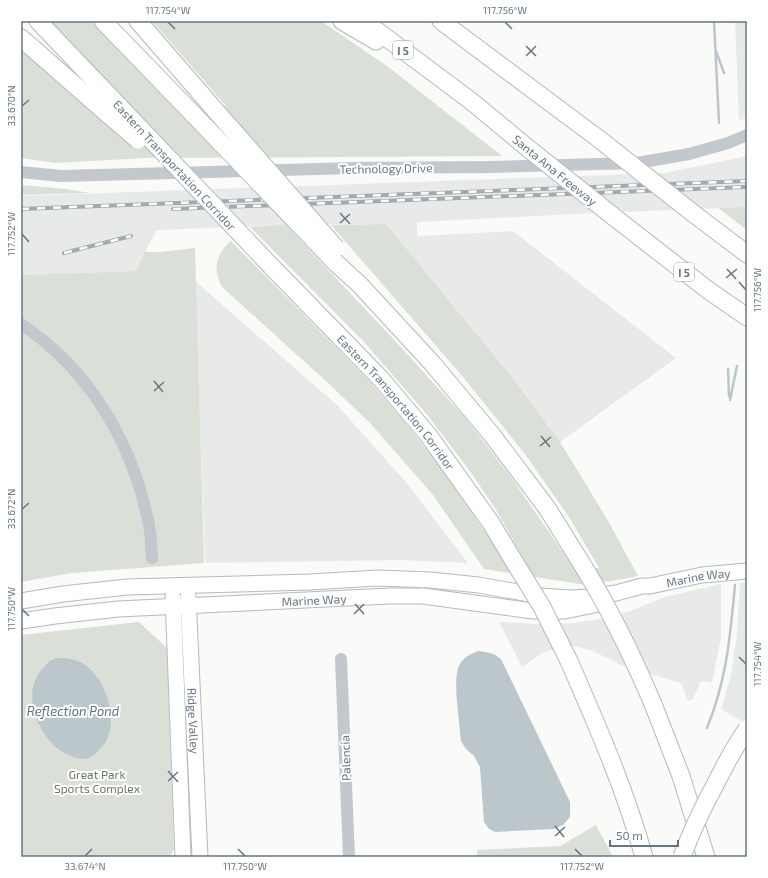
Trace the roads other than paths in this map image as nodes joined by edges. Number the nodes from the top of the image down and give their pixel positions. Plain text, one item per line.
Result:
1 (38, 21) edge
2 (103, 21) edge
3 (138, 21) edge
4 (342, 21) edge
5 (364, 21) edge
6 (441, 21) edge
7 (21, 38) edge
8 (441, 79) junction
9 (116, 112) junction
10 (747, 135) edge
11 (21, 172) edge
12 (719, 233) junction
13 (747, 243) edge
14 (747, 254) edge
15 (341, 260) junction
16 (747, 317) edge
17 (21, 324) edge
18 (152, 558) dead end
19 (747, 571) edge
20 (181, 586) junction
21 (650, 586) junction
22 (21, 601) edge
23 (173, 606) junction
24 (188, 606) junction
25 (21, 621) edge
26 (341, 659) dead end
27 (747, 729) edge
28 (183, 857) edge
29 (200, 857) edge
30 (349, 857) edge
31 (644, 857) edge
32 (682, 857) edge
33 (706, 857) edge

1 - 9 highway, Eastern Transportation Corridor
2 - 15 highway, bridge
3 - 15 highway, bridge
4 - 8 highway
5 - 8 highway, Santa Ana Freeway / I 5
6 - 12 highway, bridge
7 - 9 highway
8 - 16 highway, Santa Ana Freeway / I 5, bridge
9 - 31 highway, Eastern Transportation Corridor, bridge
10 - 11 street, Technology Drive
12 - 13 highway
12 - 14 highway
15 - 33 highway, bridge
17 - 18 street
19 - 21 main road, Marine Way
20 - 21 main road, Marine Way
20 - 22 main road, Marine Way
20 - 23 main road, Ridge Valley
20 - 24 main road, Ridge Valley
21 - 24 main road, Marine Way
23 - 24 main road, Marine Way
23 - 25 main road, Marine Way
23 - 28 main road, Ridge Valley
24 - 29 main road, Ridge Valley
26 - 30 street, Palencia
27 - 32 highway, bridge

